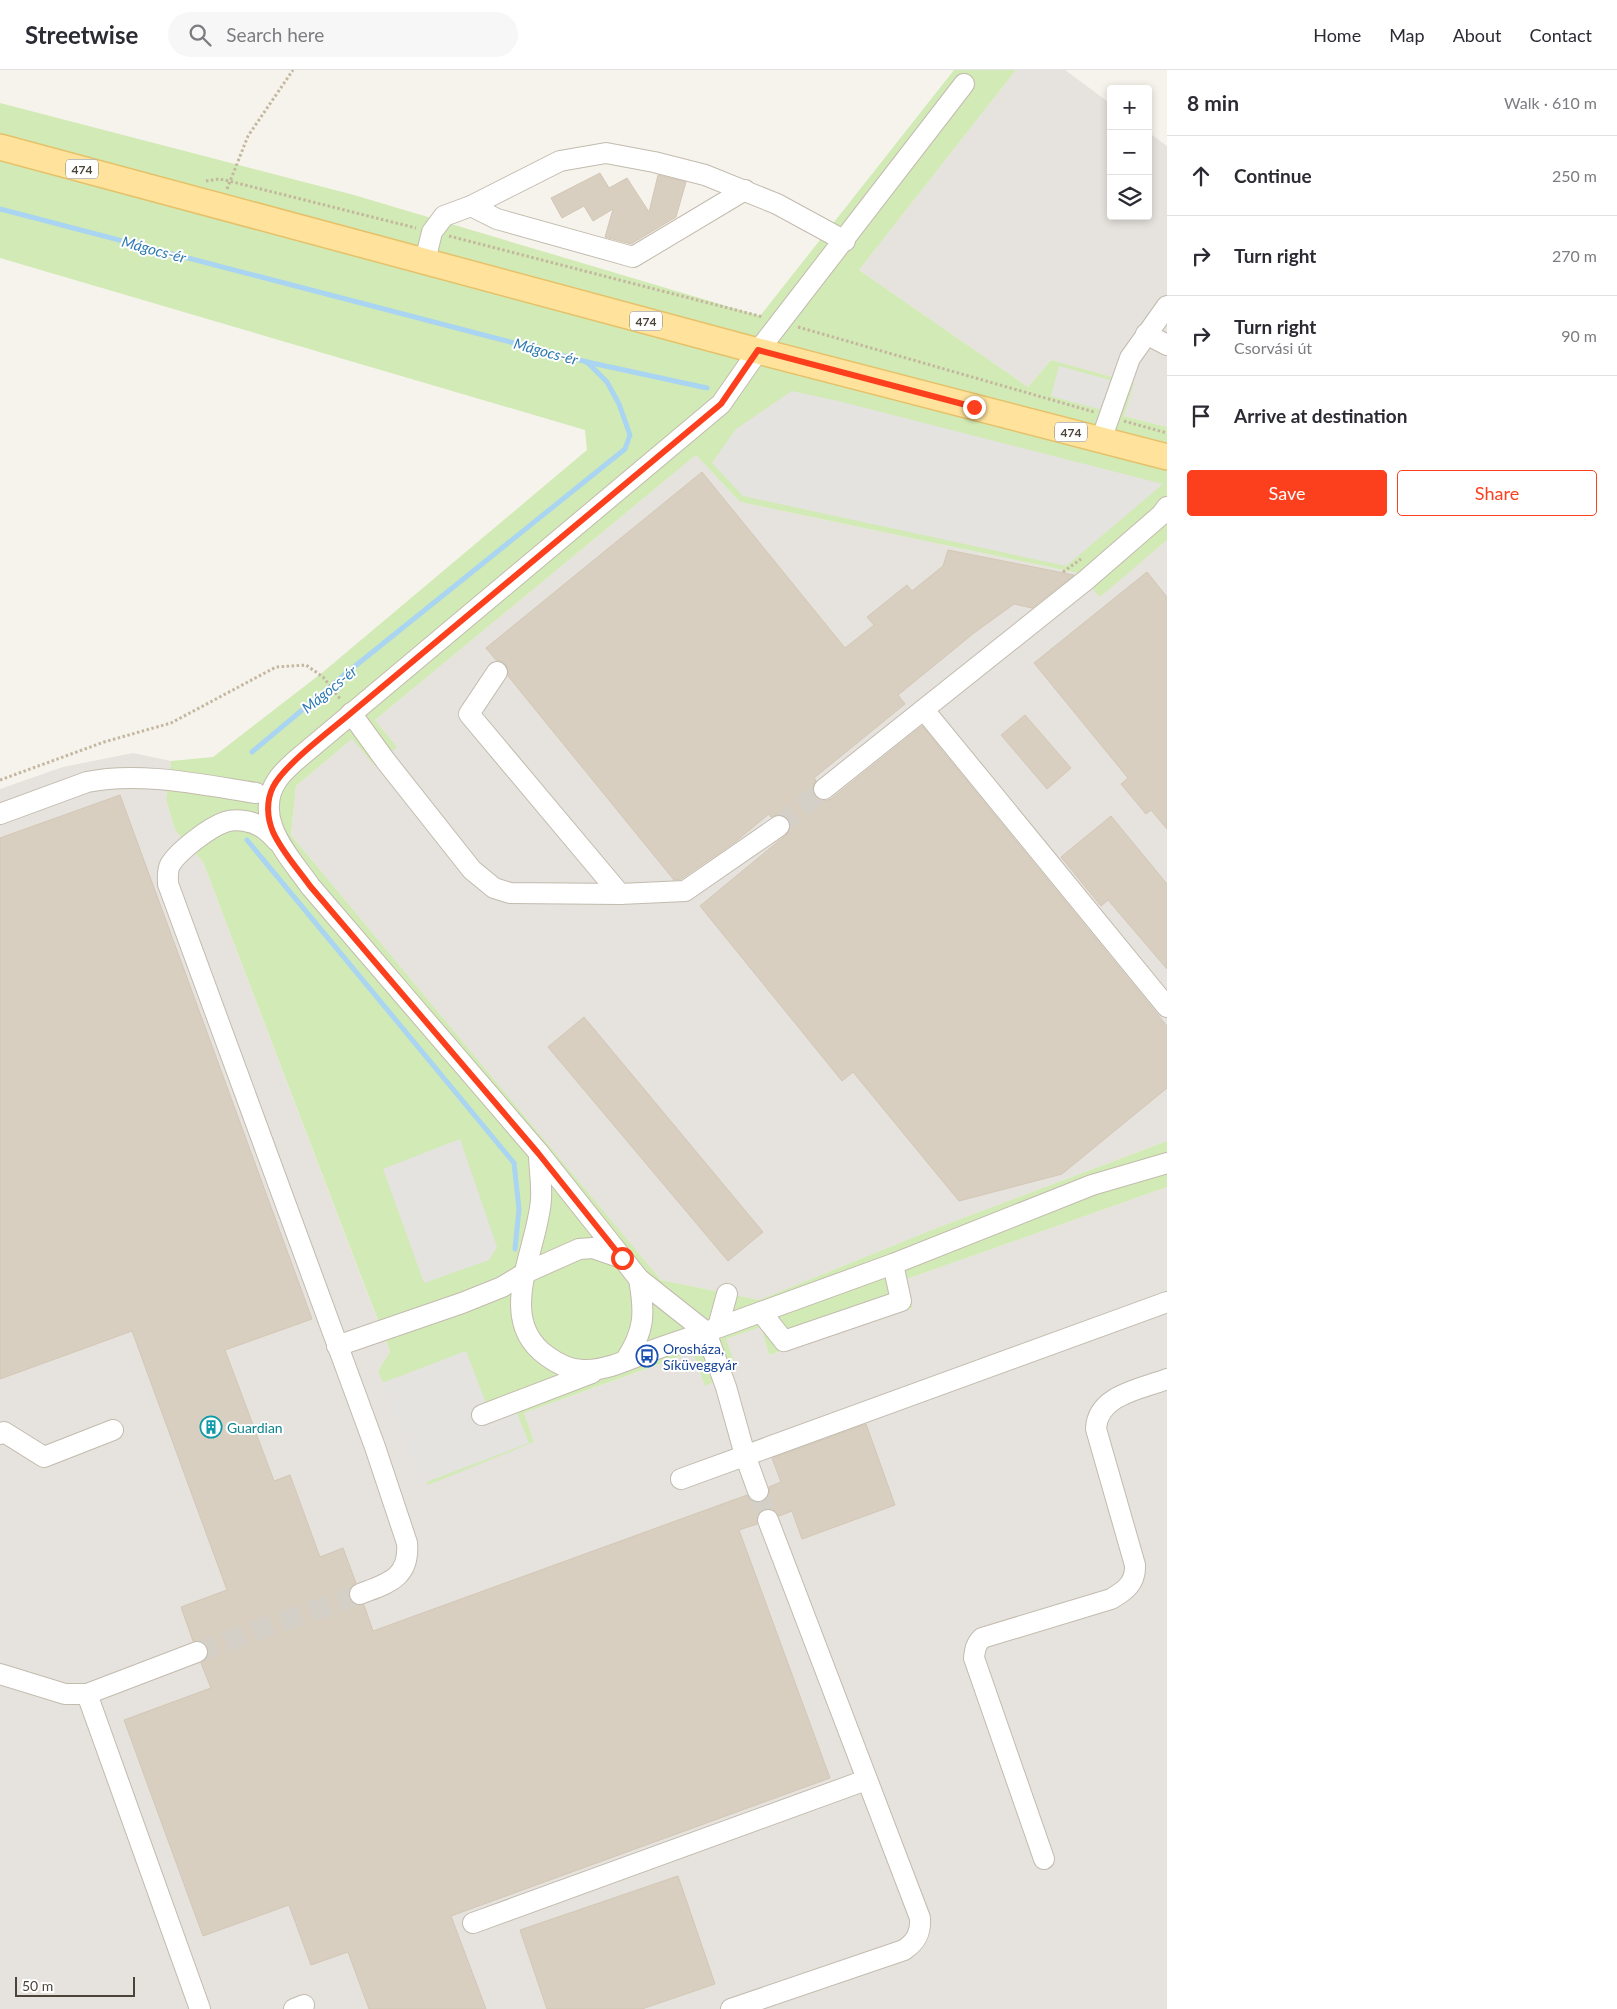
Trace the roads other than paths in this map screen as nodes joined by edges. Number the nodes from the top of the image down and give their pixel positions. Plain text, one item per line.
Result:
1 (964, 84) dead end
2 (0, 147) edge
3 (745, 190) junction
4 (471, 206) junction
5 (845, 241) junction
6 (425, 261) junction
7 (1167, 306) edge
8 (1146, 334) junction
9 (1167, 345) edge
10 (758, 350) junction
11 (1101, 440) junction
12 (1167, 457) edge
13 (1167, 507) edge
14 (497, 672) dead end
15 (924, 710) junction
16 (351, 713) junction
17 (294, 762) junction
18 (824, 790) tunnel mouth
19 (256, 793) junction
20 (0, 814) edge
21 (779, 826) tunnel mouth
22 (209, 830) junction
23 (278, 842) junction
24 (620, 894) junction
25 (1167, 1007) edge
26 (538, 1153) junction
27 (1167, 1163) edge
28 (622, 1258) junction
29 (893, 1264) junction
30 (525, 1272) junction
31 (639, 1279) junction
32 (728, 1294) dead end
33 (1167, 1302) edge
34 (761, 1312) junction
35 (712, 1330) junction
36 (336, 1346) junction
37 (625, 1361) junction
38 (605, 1368) junction
39 (1167, 1379) edge
40 (482, 1415) dead end
41 (113, 1430) dead end
42 (0, 1434) edge
43 (744, 1454) junction
44 (681, 1479) dead end
45 (758, 1491) tunnel mouth
46 (768, 1520) tunnel mouth
47 (360, 1594) tunnel mouth
48 (197, 1652) tunnel mouth
49 (0, 1674) edge
50 (87, 1694) junction
51 (866, 1780) junction
52 (1044, 1859) dead end
53 (473, 1923) dead end
54 (200, 2009) edge
55 (732, 2009) edge

1 - 5 street
2 - 6 main road, 474
3 - 4 street
3 - 4 street
3 - 5 street
4 - 6 street
5 - 10 street
6 - 10 main road, 474
7 - 8 street
8 - 9 street
8 - 11 street
10 - 11 main road, 474
10 - 16 street
11 - 12 main road, 474
13 - 15 street
14 - 24 street
15 - 18 street
15 - 25 street
16 - 17 street
16 - 24 street
17 - 19 street
17 - 23 street
19 - 20 street
19 - 22 street
21 - 24 street
22 - 23 street
22 - 36 street
23 - 26 street
26 - 28 street
26 - 30 street
27 - 29 street
28 - 30 street
28 - 31 street
29 - 34 street
29 - 34 street
30 - 36 street
30 - 38 street
31 - 35 street
31 - 37 street
32 - 35 street
33 - 43 street
34 - 35 street
35 - 37 street
35 - 43 street
36 - 47 street
37 - 38 street
38 - 40 street
39 - 52 street
41 - 42 street
43 - 44 street
43 - 45 street
46 - 51 street
48 - 50 street
49 - 50 street
50 - 54 street
51 - 53 street
51 - 55 street

